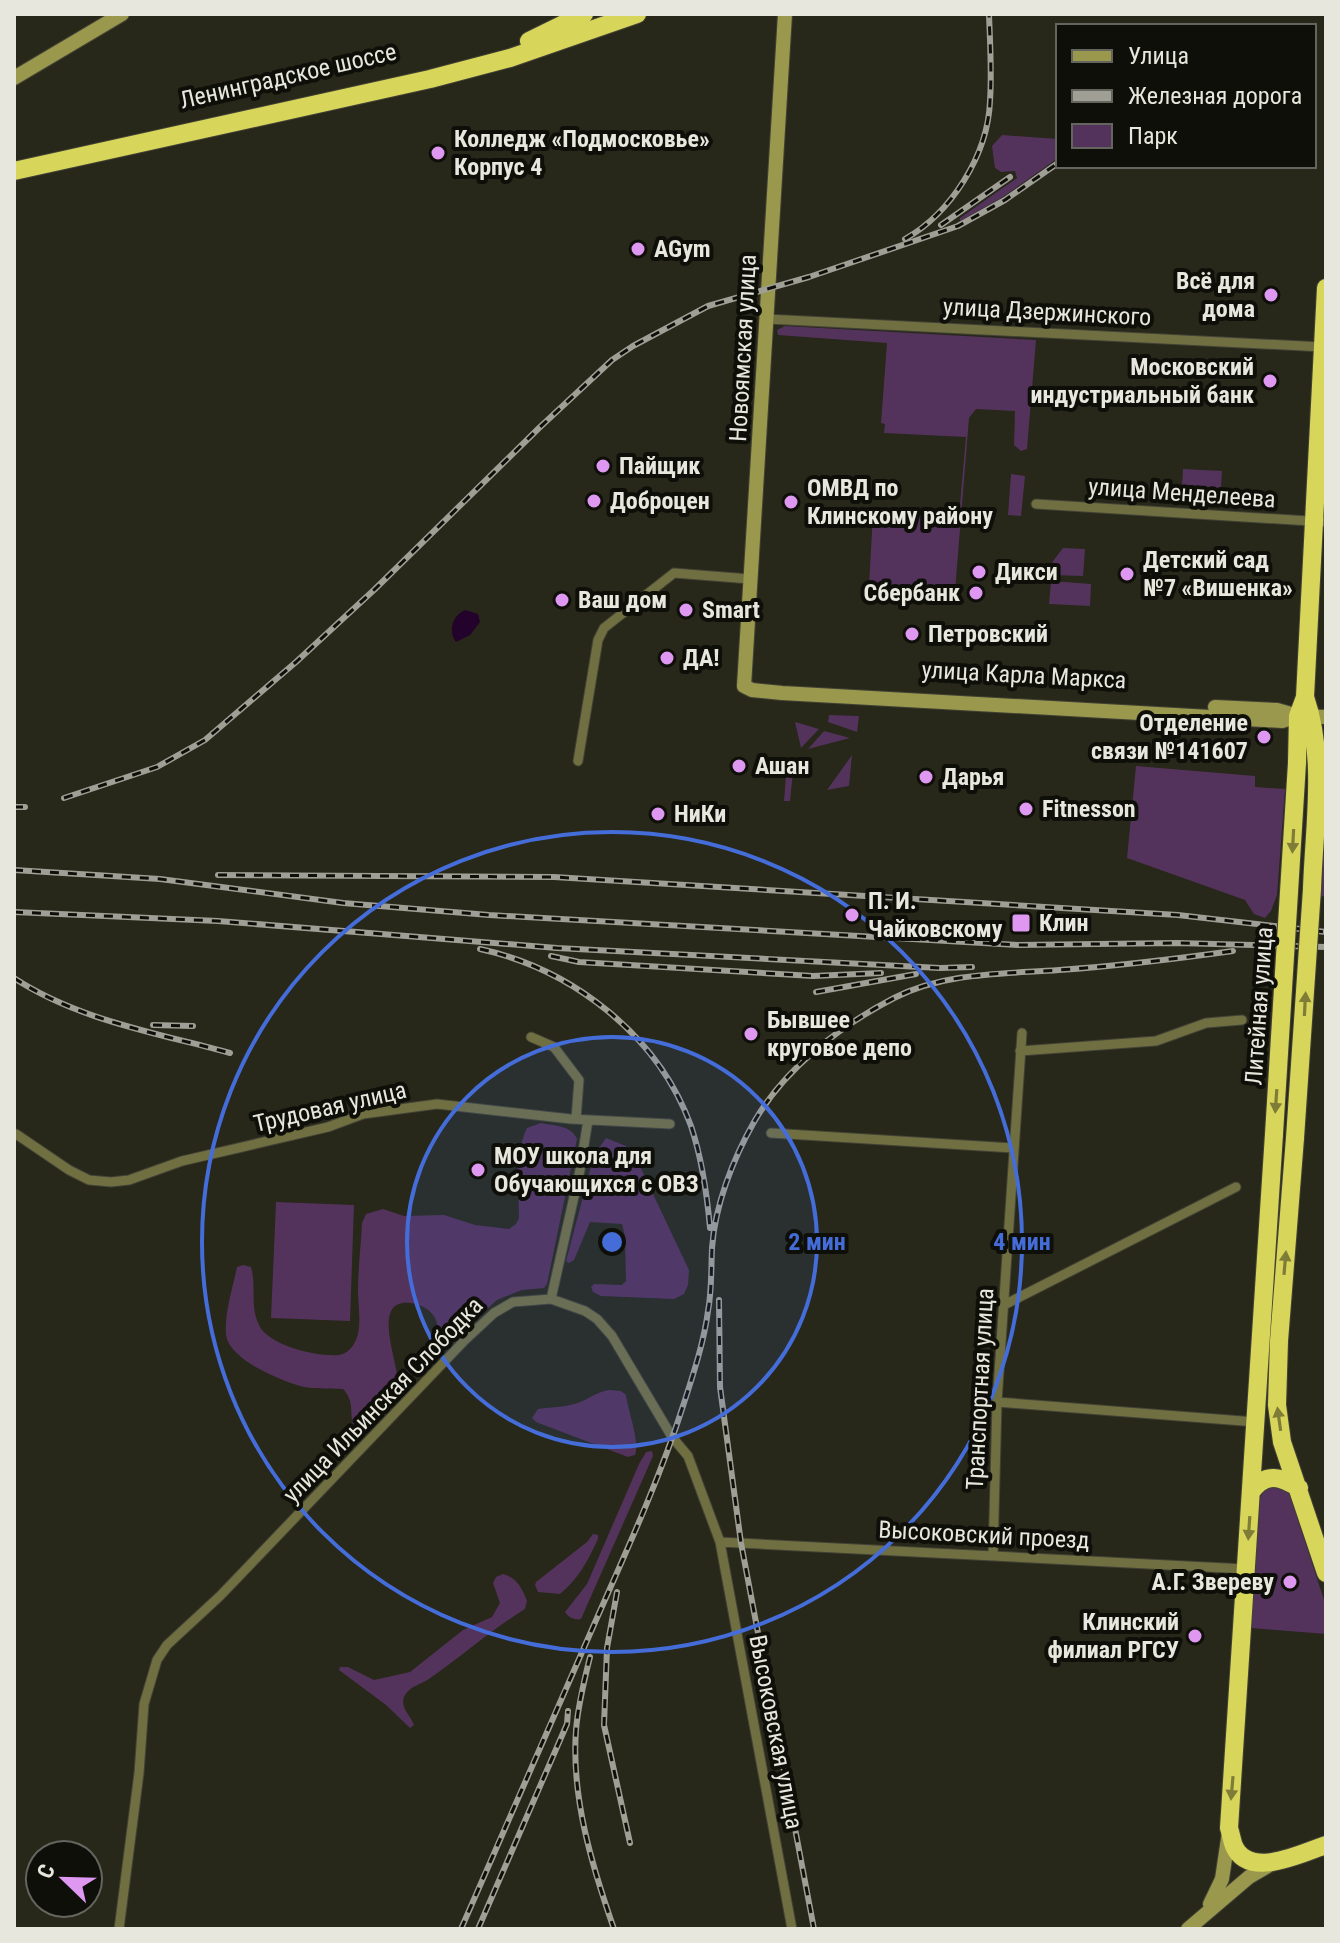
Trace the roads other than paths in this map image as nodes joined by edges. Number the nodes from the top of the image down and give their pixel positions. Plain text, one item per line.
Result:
1 (122, 14) edge
2 (637, 14) edge
3 (785, 14) edge
4 (576, 18) edge
5 (14, 78) edge
6 (14, 160) edge
7 (14, 171) edge
8 (1326, 288) edge
9 (767, 319) junction
10 (1325, 348) edge
11 (1036, 504) dead end
12 (1320, 522) edge
13 (750, 579) junction
14 (745, 686) joint
15 (1309, 719) edge
16 (578, 761) dead end
17 (1242, 1020) dead end
18 (1022, 1033) dead end
19 (531, 1037) dead end
20 (1020, 1051) junction
21 (576, 1119) junction
22 (588, 1120) junction
23 (670, 1124) dead end
24 (771, 1133) dead end
25 (16, 1134) dead end
26 (1013, 1148) junction
27 (1236, 1187) dead end
28 (551, 1299) junction
29 (1004, 1305) junction
30 (997, 1402) junction
31 (1256, 1422) junction
32 (667, 1429) joint
33 (1299, 1488) junction
34 (1251, 1492) junction
35 (720, 1542) junction
36 (993, 1555) junction
37 (1246, 1569) junction
38 (1326, 1573) edge
39 (1229, 1828) junction
40 (1326, 1845) edge
41 (1279, 1860) junction
42 (119, 1929) edge
43 (792, 1929) edge
44 (1188, 1929) edge

1 - 5 street
2 - 7 highway, Ленинградское шоссе
3 - 9 street, Новоямская улица
4 - 6 highway, Ленинградское шоссе
8 - 10 highway, Литейная улица
9 - 10 street, улица Дзержинского
9 - 13 street, Новоямская улица
10 - 12 highway, Литейная улица
11 - 12 street, улица Менделеева
12 - 15 highway, Литейная улица
13 - 14 street, Новоямская улица
13 - 16 street
14 - 15 street, улица Карла Маркса
15 -> 31 highway, Литейная улица, bridge
33 -> 15 highway, Литейная улица, bridge
17 - 20 street
18 - 20 street, Транспортная улица
19 - 21 street
20 - 26 street, Транспортная улица
21 - 22 street, Трудовая улица
21 - 25 street, Трудовая улица
22 - 23 street, Трудовая улица
22 - 28 street
24 - 26 street
26 - 29 street, Транспортная улица
27 - 29 street
28 - 32 street, улица Ильинская Слободка
28 - 42 street, улица Ильинская Слободка
29 - 30 street, Транспортная улица
30 - 31 street
30 - 36 street, Транспортная улица
31 - 34 highway, Литейная улица
32 - 35 street, Высоковская улица
33 - 34 highway
33 - 38 highway, Литейная улица
34 -> 37 highway, Литейная улица
35 - 36 street, Высоковский проезд
35 - 43 street, Высоковская улица
36 - 37 street, Высоковский проезд
37 -> 39 highway, Литейная улица
39 - 41 highway
39 - 44 street
40 - 41 highway
41 - 44 street

